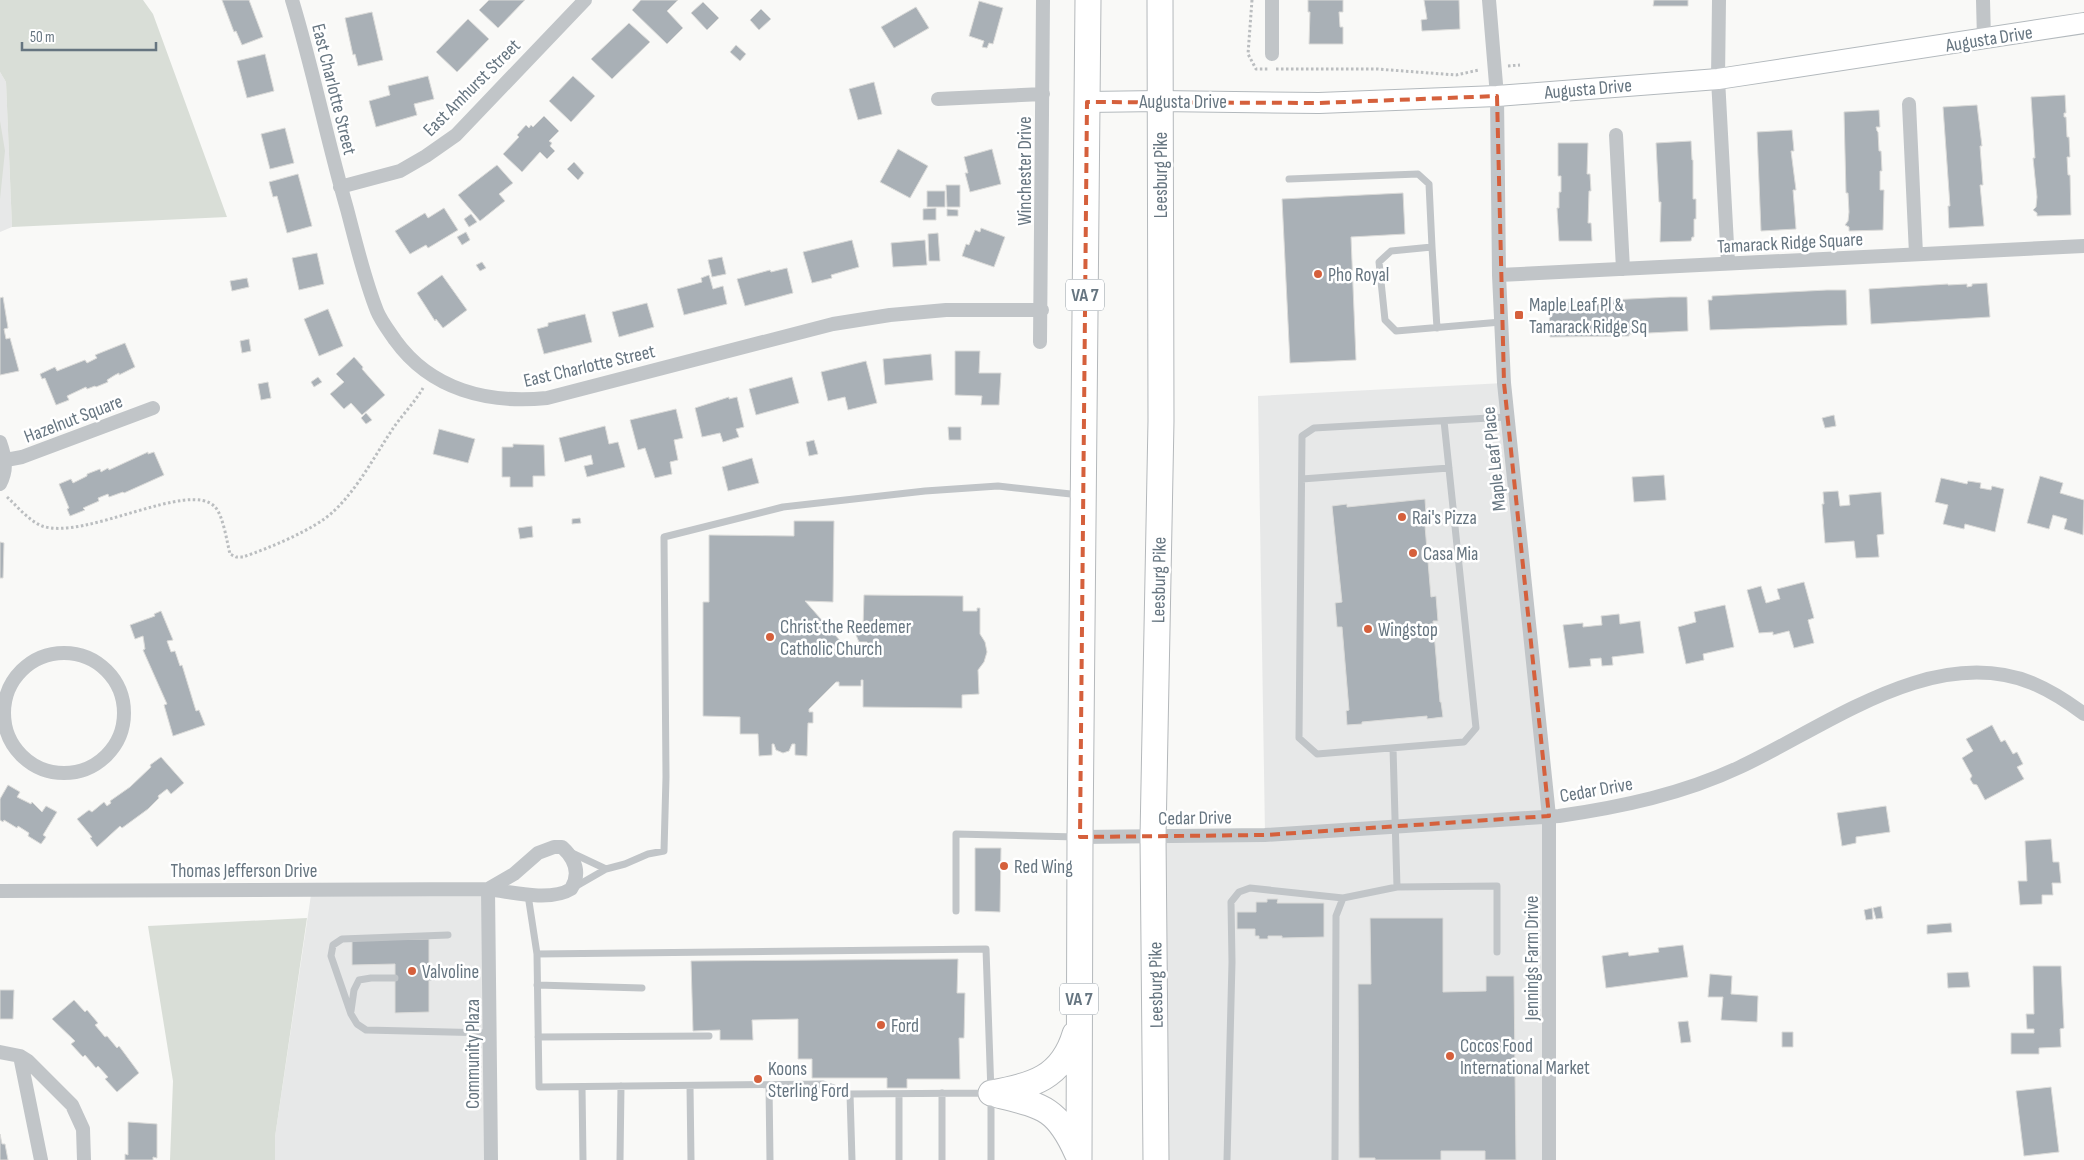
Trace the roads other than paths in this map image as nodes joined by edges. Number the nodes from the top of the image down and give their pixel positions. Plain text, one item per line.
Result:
1 (292, 0) edge
2 (586, 0) edge
3 (1043, 0) edge
4 (1088, 0) edge
5 (1160, 0) edge
6 (1272, 0) edge
7 (1489, 0) edge
8 (1719, 0) edge
9 (1983, 0) edge
10 (2084, 23) edge
11 (1984, 39) junction
12 (1272, 54) dead end
13 (1718, 79) junction
14 (1043, 94) junction
15 (1497, 96) junction
16 (938, 99) dead end
17 (1159, 101) junction
18 (1087, 102) junction
19 (1909, 104) dead end
20 (1616, 135) dead end
21 (1288, 179) dead end
22 (340, 187) junction
23 (2084, 246) edge
24 (1432, 247) junction
25 (1916, 254) junction
26 (1728, 263) junction
27 (1623, 269) junction
28 (1499, 275) junction
29 (1042, 310) junction
30 (1501, 322) junction
31 (1437, 328) junction
32 (1040, 342) dead end
33 (153, 408) dead end
34 (1507, 417) junction
35 (1444, 421) junction
36 (0, 442) edge
37 (6, 460) junction
38 (1449, 468) junction
39 (1302, 479) junction
40 (3, 489) edge
41 (1082, 495) junction
42 (2084, 714) edge
43 (5, 741) edge
44 (1392, 748) junction
45 (1549, 816) junction
46 (1395, 827) junction
47 (1080, 837) junction
48 (1153, 837) junction
49 (562, 847) junction
50 (606, 869) junction
51 (1396, 887) junction
52 (488, 889) junction
53 (571, 889) junction
54 (0, 891) edge
55 (528, 895) junction
56 (1343, 898) junction
57 (956, 911) dead end
58 (448, 935) dead end
59 (1497, 952) dead end
60 (536, 954) junction
61 (447, 976) dead end
62 (429, 977) dead end
63 (395, 978) dead end
64 (537, 985) junction
65 (642, 988) dead end
66 (351, 1014) junction
67 (1079, 1022) junction
68 (490, 1034) junction
69 (709, 1036) dead end
70 (538, 1037) junction
71 (0, 1052) edge
72 (20, 1056) junction
73 (769, 1085) junction
74 (621, 1086) junction
75 (690, 1086) junction
76 (582, 1087) junction
77 (942, 1093) junction
78 (991, 1093) junction
79 (850, 1094) junction
80 (899, 1094) junction
81 (1079, 1158) edge
82 (41, 1160) edge
83 (84, 1160) edge
84 (491, 1160) edge
85 (583, 1160) edge
86 (620, 1160) edge
87 (691, 1160) edge
88 (770, 1160) edge
89 (852, 1160) edge
90 (899, 1160) edge
91 (942, 1160) edge
92 (990, 1160) edge
93 (1156, 1160) edge
94 (1227, 1160) edge
95 (1334, 1160) edge
96 (1549, 1160) edge

1 - 22 street, East Charlotte Street
2 - 22 street, East Amhurst Street
3 - 14 street, Winchester Drive
4 - 18 highway, VA 7
5 - 17 highway, Leesburg Pike
6 - 12 street
7 - 15 street, Maple Leaf Place
8 - 13 street
9 - 11 street
10 - 11 street, Augusta Drive
11 - 13 street, Augusta Drive
13 - 15 street, Augusta Drive
13 - 26 street
14 - 16 street
14 - 29 street, Winchester Drive
15 - 17 street, Augusta Drive
15 - 28 street, Maple Leaf Place
17 - 18 street, Augusta Drive
17 - 48 highway, Leesburg Pike
18 - 41 highway, VA 7
19 - 25 street
20 - 27 street
21 - 24 lane
22 - 29 street, East Charlotte Street
23 - 25 street, Tamarack Ridge Square
24 - 31 lane
24 - 31 lane
25 - 26 street, Tamarack Ridge Square
26 - 27 street, Tamarack Ridge Square
27 - 28 street, Tamarack Ridge Square
28 - 30 street, Maple Leaf Place
29 - 32 street, Winchester Drive
30 - 31 lane
30 - 34 street, Maple Leaf Place
33 - 37 street, Hazelnut Square
34 - 35 lane
34 - 45 street, Maple Leaf Place
35 - 38 lane
35 - 39 lane
36 - 37 street
37 - 40 street
38 - 39 lane
38 - 44 lane
39 - 44 lane
41 - 47 highway, VA 7
41 - 50 lane
42 - 45 street, Cedar Drive
43 - 43 street
44 - 46 lane
45 - 46 street, Cedar Drive
45 - 96 street, Jennings Farm Drive
46 - 48 street, Cedar Drive
46 - 51 lane
47 - 48 street, Cedar Drive
47 - 57 lane
47 - 67 highway, VA 7
48 - 93 highway, Leesburg Pike
49 - 50 lane
49 - 52 street, Thomas Jefferson Drive
49 - 53 street
50 - 53 lane
51 - 56 lane
51 - 59 lane
52 - 54 street, Thomas Jefferson Drive
52 - 55 street, Thomas Jefferson Drive
52 - 68 street, Community Plaza
53 - 55 street, Thomas Jefferson Drive
55 - 60 lane
56 - 94 lane
56 - 95 lane
58 - 66 lane
60 - 64 lane
60 - 78 lane
61 - 62 lane
63 - 66 lane
64 - 65 lane
64 - 70 lane
66 - 68 lane
67 - 78 highway
67 - 81 highway, VA 7
68 - 84 street, Community Plaza
69 - 70 lane
70 - 76 lane
71 - 72 street
72 - 82 street
72 - 83 street
73 - 75 lane
73 - 79 lane
73 - 88 lane
74 - 75 lane
74 - 76 lane
74 - 86 lane
75 - 87 lane
76 - 85 lane
77 - 78 lane
77 - 80 lane
77 - 91 lane
78 - 81 highway
78 - 92 lane
79 - 80 lane
79 - 89 lane
80 - 90 lane

